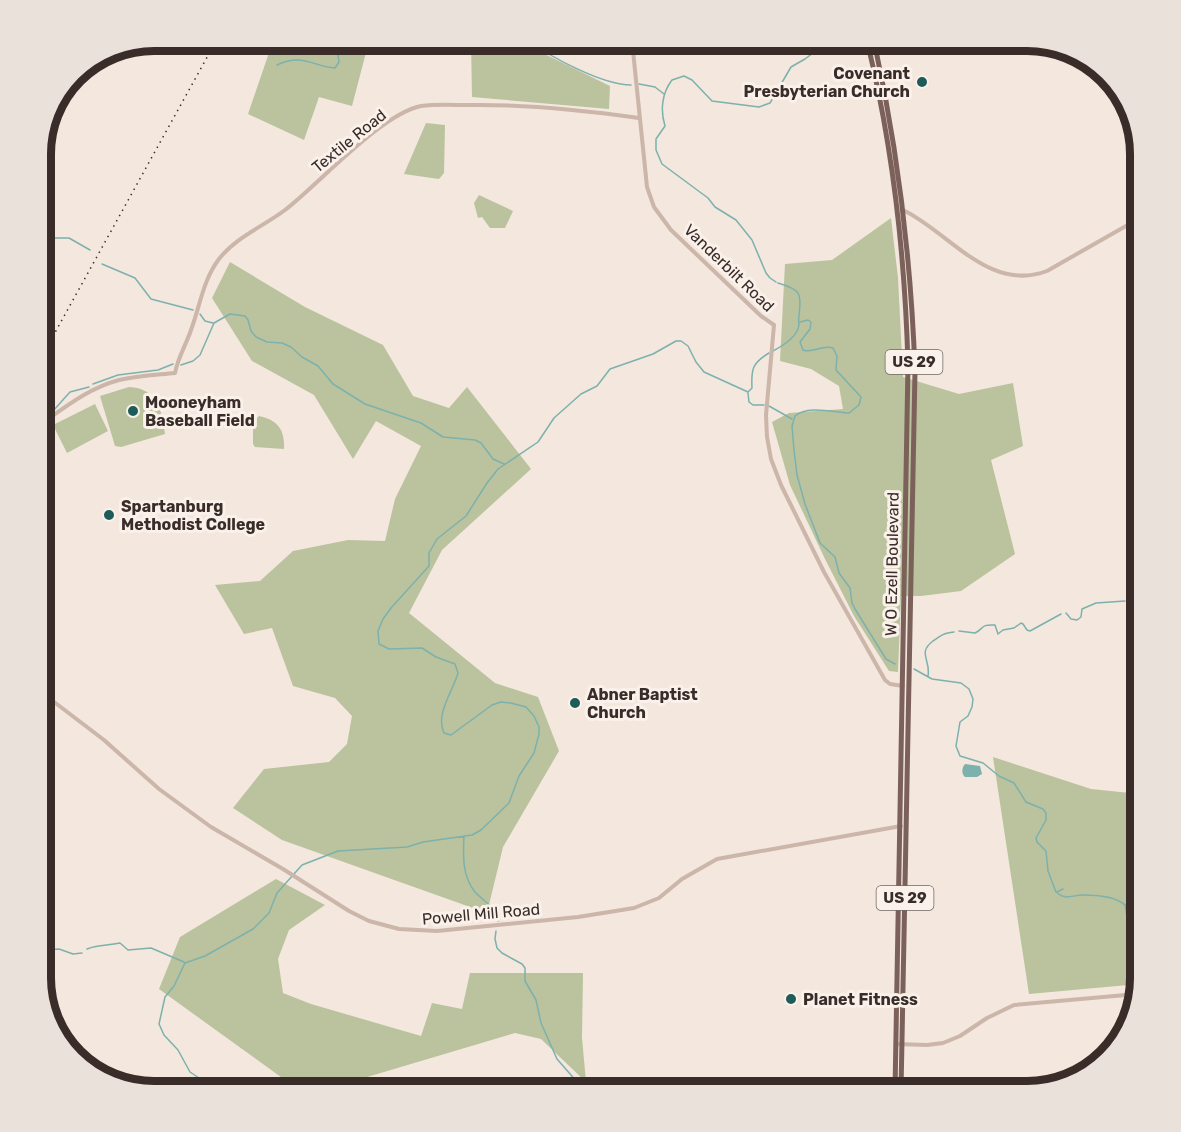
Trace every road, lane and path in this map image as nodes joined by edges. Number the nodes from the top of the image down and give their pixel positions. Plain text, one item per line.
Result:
1 (633, 51) edge
2 (869, 51) edge
3 (876, 51) edge
4 (639, 118) junction
5 (900, 210) junction
6 (1130, 224) edge
7 (912, 394) junction
8 (51, 417) edge
9 (902, 686) junction
10 (910, 687) junction
11 (51, 700) edge
12 (904, 826) junction
13 (1128, 994) edge
14 (899, 1045) junction
15 (896, 1081) edge
16 (901, 1081) edge

1 - 4 street, Vanderbilt Road
2 - 5 main road, W O Ezell Boulevard / US 29
3 - 5 main road, W O Ezell Boulevard / US 29
4 - 8 street, Textile Road
4 - 9 street, Vanderbilt Road
5 - 6 street
5 - 7 main road, W O Ezell Boulevard / US 29
7 - 9 main road, W O Ezell Boulevard / US 29
7 - 10 main road, W O Ezell Boulevard / US 29
9 - 10 street, Vanderbilt Road
9 - 12 main road, W O Ezell Boulevard / US 29
10 - 12 main road, W O Ezell Boulevard / US 29
11 - 12 street, Powell Mill Road
12 - 14 main road, W O Ezell Boulevard / US 29
13 - 14 street
14 - 15 main road, W O Ezell Boulevard / US 29
14 - 16 main road, W O Ezell Boulevard / US 29

